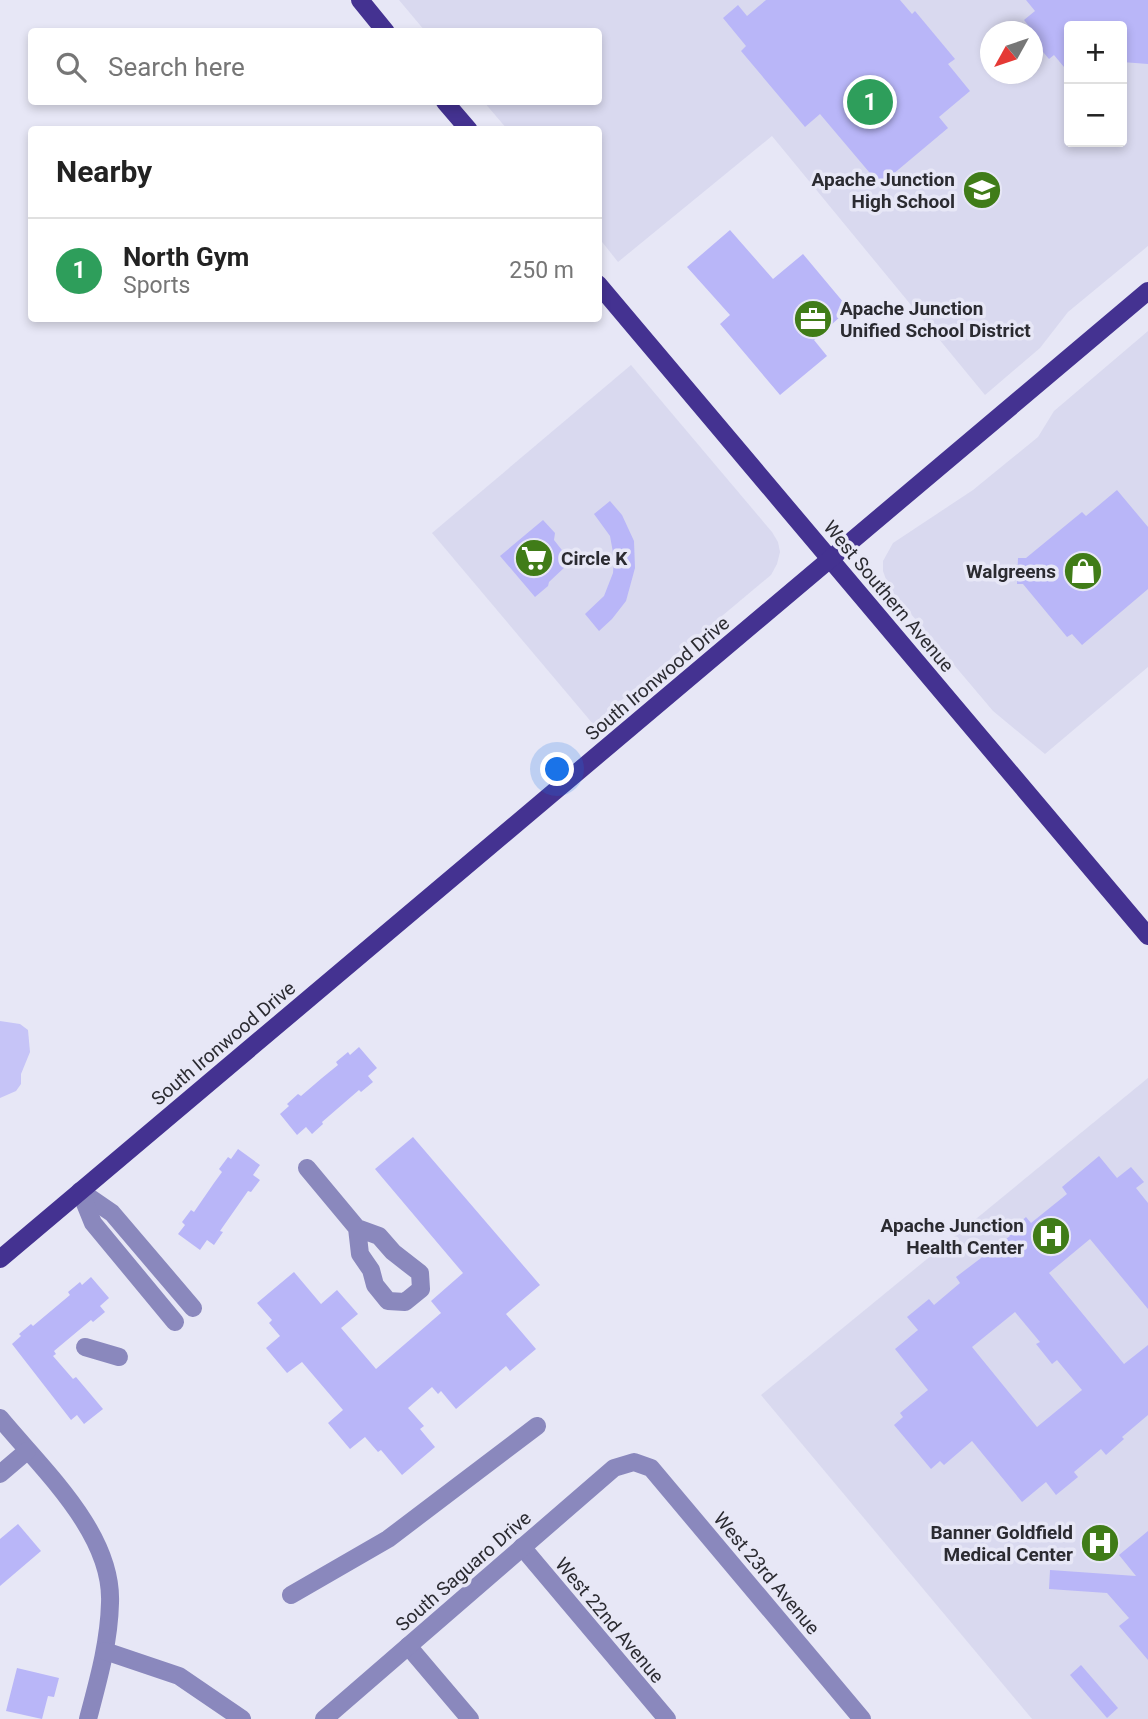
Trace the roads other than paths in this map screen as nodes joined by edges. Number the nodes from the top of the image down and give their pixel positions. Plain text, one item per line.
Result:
1 (360, 0) edge
2 (383, 28) edge
3 (447, 105) edge
4 (465, 126) edge
5 (602, 289) edge
6 (1148, 292) edge
7 (831, 560) junction
8 (1148, 936) edge
9 (307, 1168) dead end
10 (80, 1191) junction
11 (357, 1228) dead end
12 (0, 1259) edge
13 (192, 1308) dead end
14 (175, 1322) dead end
15 (85, 1347) dead end
16 (119, 1357) dead end
17 (0, 1418) edge
18 (537, 1426) dead end
19 (27, 1451) junction
20 (634, 1462) joint
21 (0, 1474) edge
22 (522, 1548) junction
23 (291, 1595) dead end
24 (408, 1646) junction
25 (105, 1651) junction
26 (88, 1719) edge
27 (242, 1719) edge
28 (324, 1719) edge
29 (470, 1719) edge
30 (667, 1719) edge
31 (862, 1719) edge

1 - 2 main road
3 - 4 main road
5 - 7 main road, West Southern Avenue
6 - 7 main road, South Ironwood Drive
7 - 8 main road, West Southern Avenue
7 - 10 main road, South Ironwood Drive
9 - 11 street
10 - 12 main road, South Ironwood Drive
10 - 13 street
10 - 14 street
15 - 16 street
17 - 19 street
18 - 23 street
19 - 21 street
19 - 25 street
20 - 22 street, South Saguaro Drive
20 - 31 street, West 23rd Avenue
22 - 24 street, South Saguaro Drive
22 - 30 street, West 22nd Avenue
24 - 28 street, South Saguaro Drive
24 - 29 street
25 - 26 street
25 - 27 street

